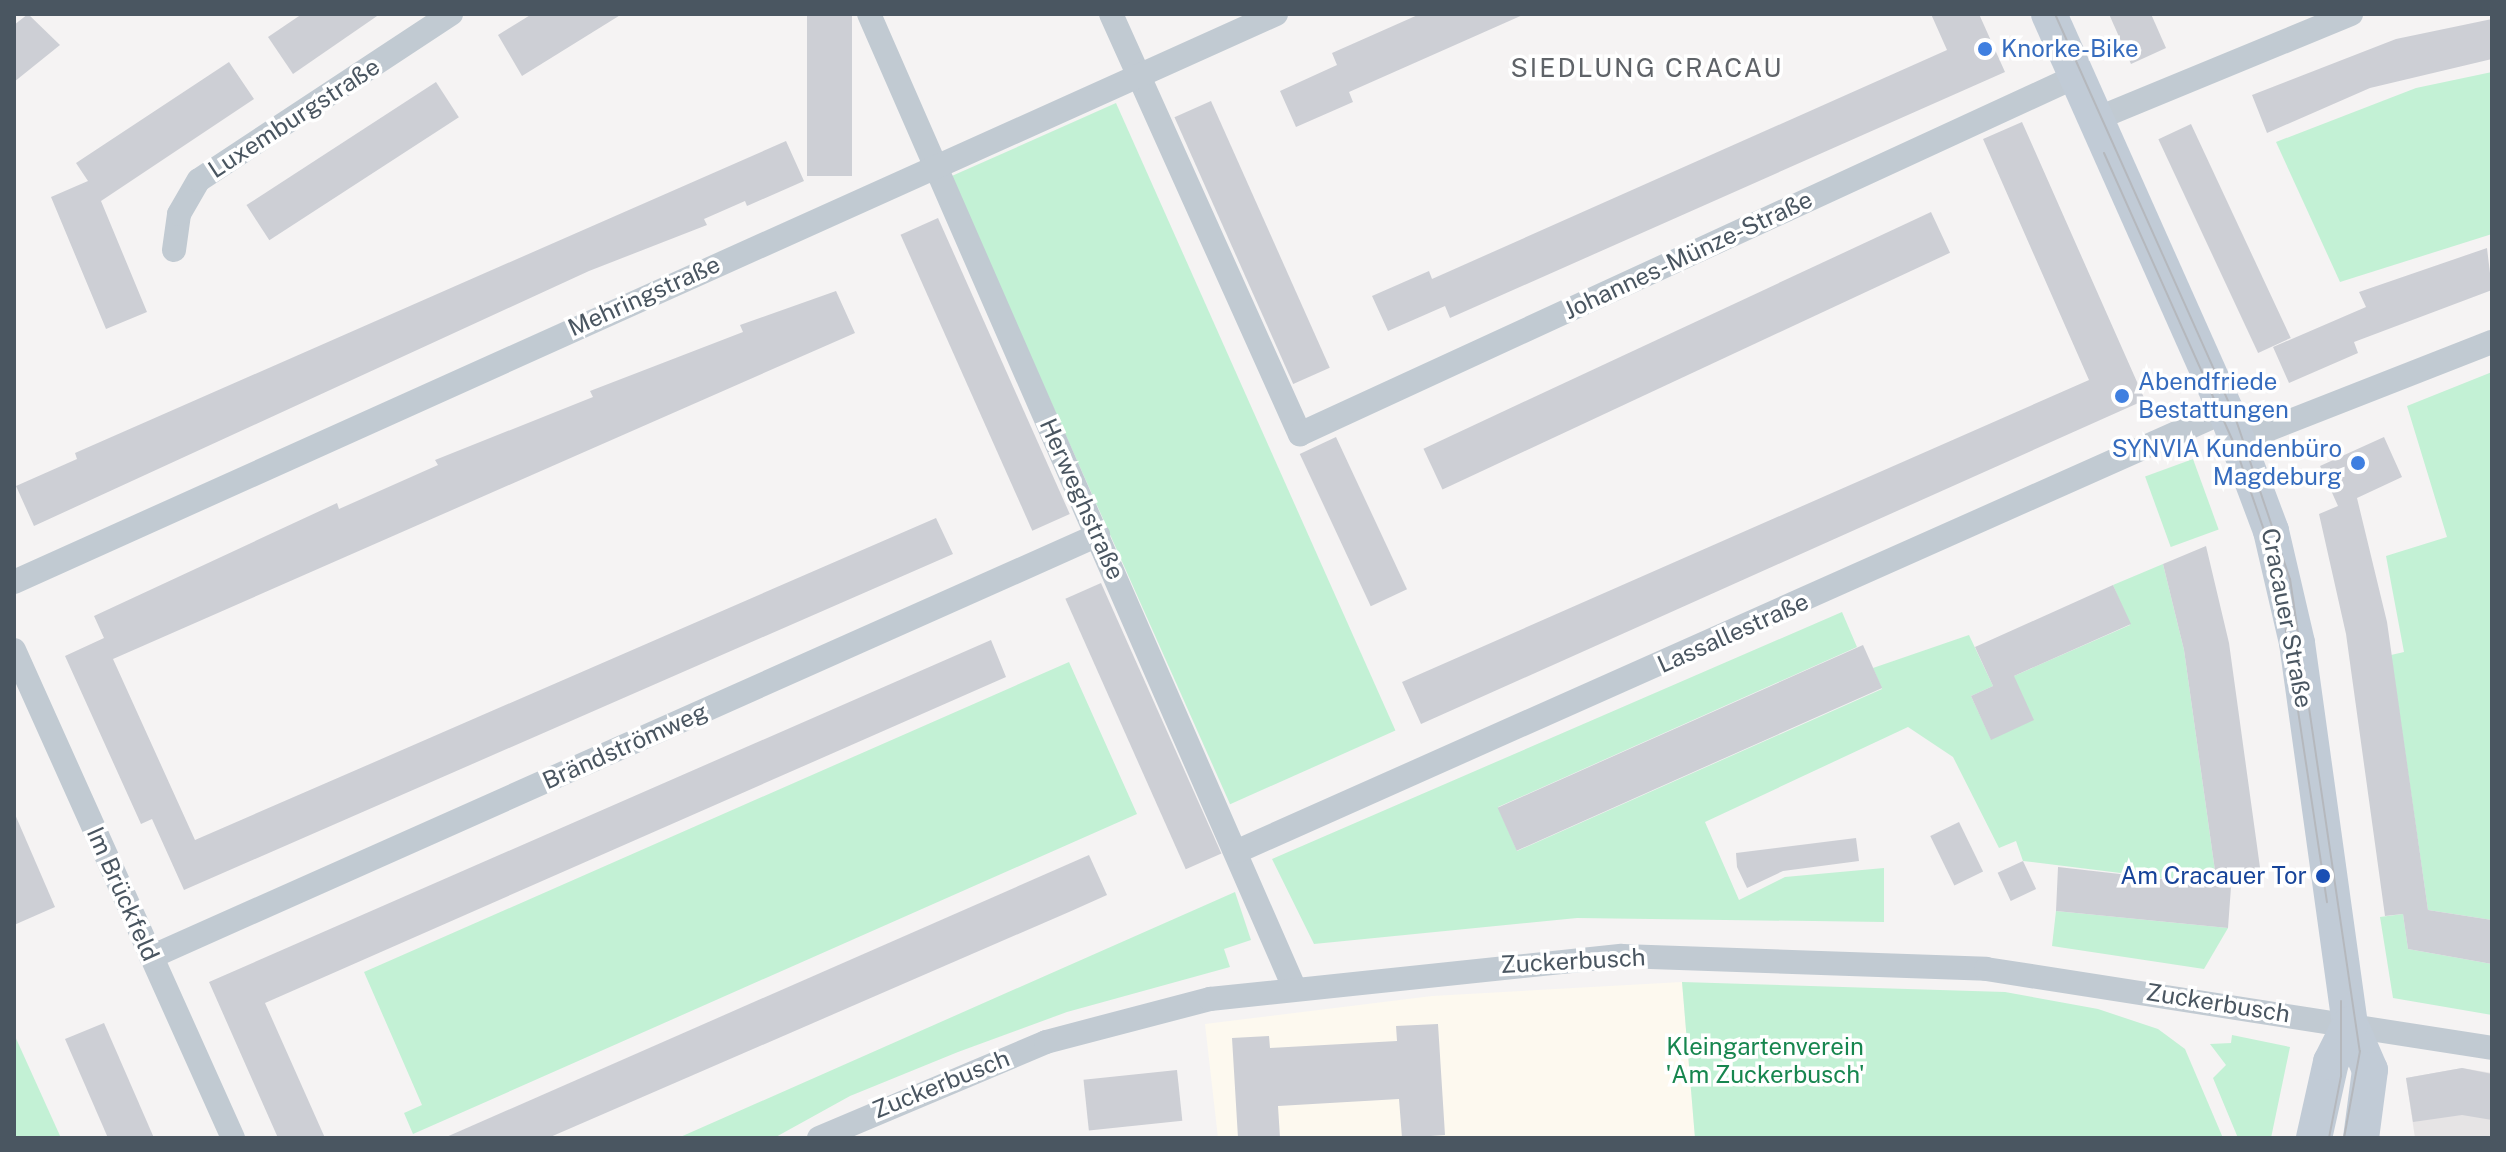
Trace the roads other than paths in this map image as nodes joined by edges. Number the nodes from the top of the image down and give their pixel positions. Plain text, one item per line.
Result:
1 (451, 14) edge
2 (869, 14) edge
3 (1111, 14) edge
4 (1276, 14) edge
5 (2049, 14) edge
6 (2351, 14) edge
7 (1138, 75) junction
8 (2077, 76) junction
9 (2096, 119) junction
10 (934, 165) junction
11 (174, 250) dead end
12 (2492, 342) edge
13 (2232, 426) junction
14 (1098, 535) junction
15 (14, 582) edge
16 (14, 650) edge
17 (1238, 851) junction
18 (151, 957) junction
19 (1293, 985) junction
20 (2350, 1024) junction
21 (2492, 1048) edge
22 (233, 1138) edge
23 (819, 1138) edge
24 (2314, 1138) edge
25 (2361, 1138) edge

1 - 11 street, Luxemburgstraße
2 - 10 street, Herweghstraße
3 - 7 street
4 - 7 street, Mehringstraße
5 - 8 main road, Cracauer Straße
6 - 9 street
7 - 8 street, Johannes-Münze-Straße
7 - 10 street, Mehringstraße
8 - 9 main road, Cracauer Straße
9 - 13 main road, Cracauer Straße
10 - 14 street, Herweghstraße
10 - 15 street, Mehringstraße
12 - 13 street, Lassallestraße
13 - 17 street, Lassallestraße
13 - 20 main road, Cracauer Straße
14 - 17 street, Herweghstraße
14 - 18 street, Brändströmweg
16 - 18 street, Im Brückfeld
17 - 19 street, Herweghstraße
18 - 22 street, Im Brückfeld
19 - 20 street, Zuckerbusch
19 - 23 street, Zuckerbusch
20 - 21 street, Zuckerbusch
20 - 24 main road
20 - 25 main road, Cracauer Straße

